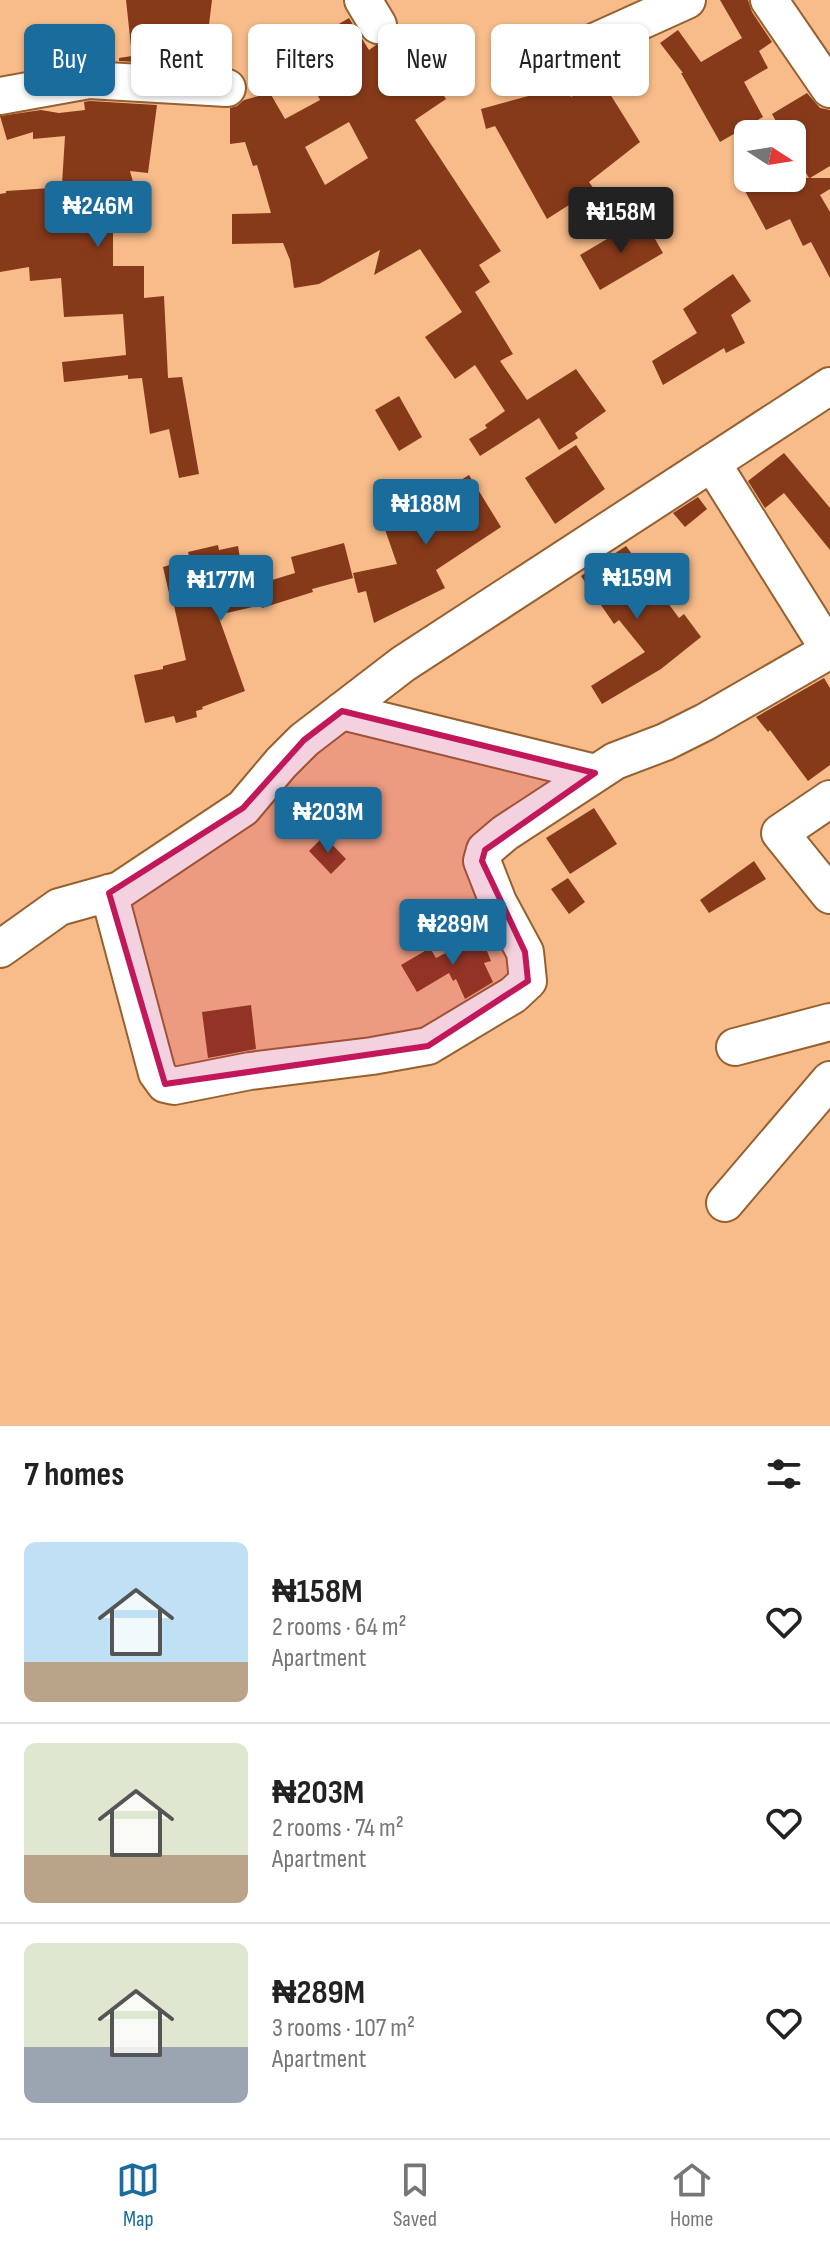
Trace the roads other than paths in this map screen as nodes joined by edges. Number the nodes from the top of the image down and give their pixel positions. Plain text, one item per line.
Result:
1 (687, 0) edge
2 (769, 0) edge
3 (634, 24) edge
4 (131, 82) edge
5 (830, 89) edge
6 (0, 96) edge
7 (830, 386) edge
8 (712, 463) junction
9 (830, 650) edge
10 (342, 711) junction
11 (595, 773) junction
12 (830, 799) edge
13 (109, 893) junction
14 (830, 895) edge
15 (0, 949) edge
16 (830, 1022) edge
17 (735, 1047) dead end
18 (830, 1080) edge
19 (725, 1203) dead end

1 - 3 street
2 - 5 street
4 - 6 street
7 - 8 street
8 - 9 street
8 - 10 street
9 - 11 street
10 - 11 street
10 - 13 street
11 - 13 street
12 - 14 street
13 - 15 street
16 - 17 street
18 - 19 street

